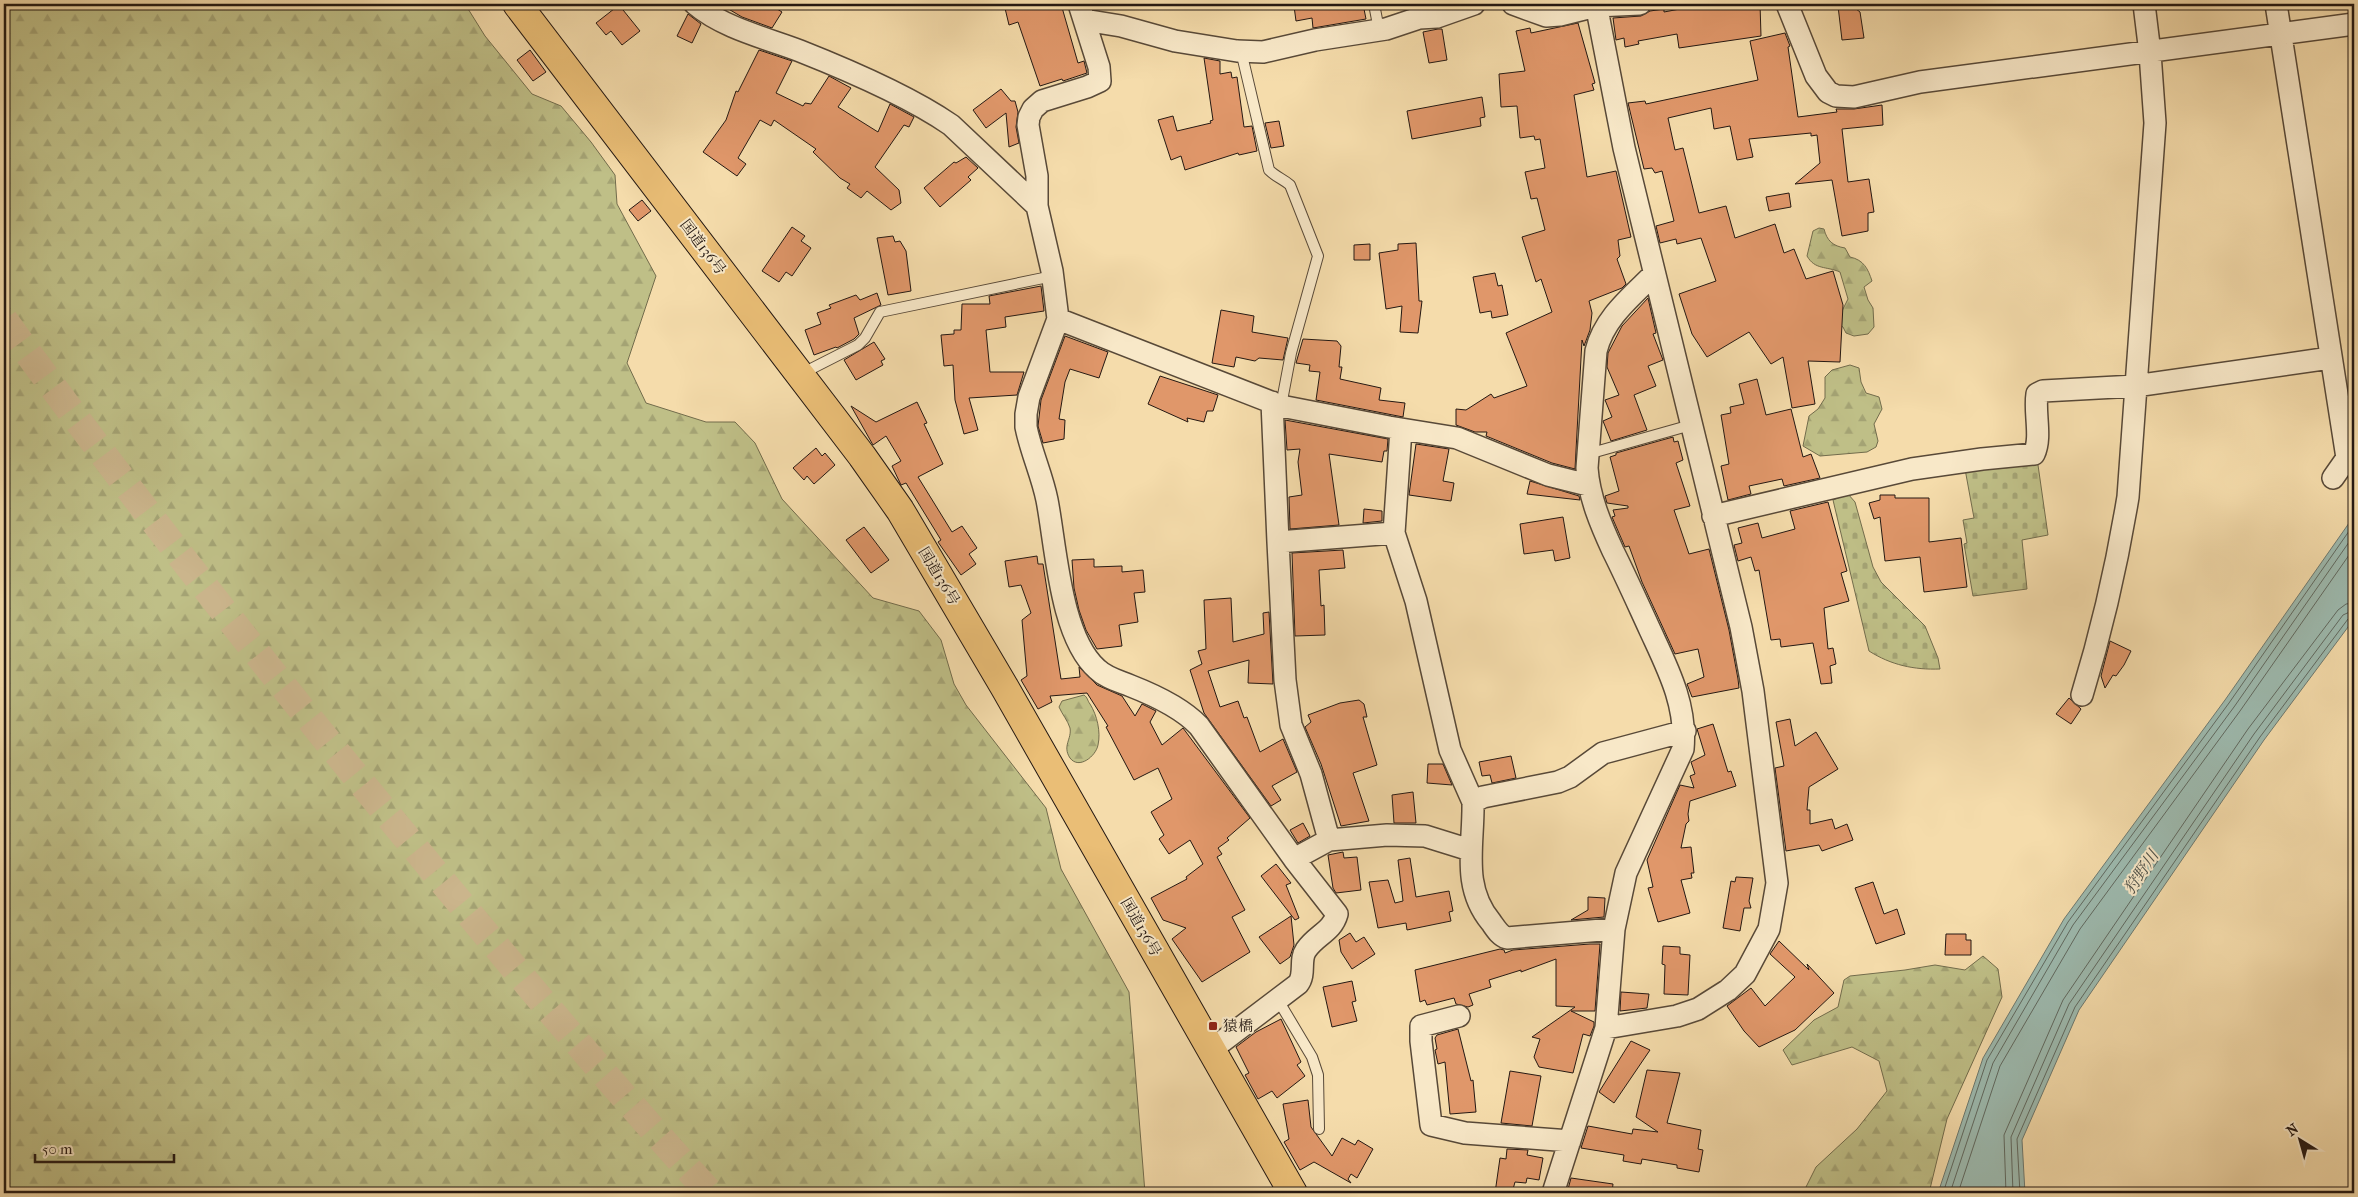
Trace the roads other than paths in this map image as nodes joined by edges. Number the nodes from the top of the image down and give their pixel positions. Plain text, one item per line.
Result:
1 (516, 4) edge
2 (695, 4) edge
3 (1374, 4) edge
4 (1474, 4) edge
5 (1513, 4) edge
6 (1640, 4) edge
7 (1787, 4) edge
8 (2144, 4) edge
9 (2276, 4) edge
10 (1596, 5) edge
11 (1081, 12) edge
12 (2354, 24) edge
13 (1380, 30) junction
14 (2281, 34) junction
15 (1242, 51) junction
16 (2150, 53) junction
17 (1037, 206) junction
18 (1654, 274) junction
19 (1053, 276) junction
20 (1058, 319) junction
21 (2330, 358) junction
22 (800, 374) junction
23 (2135, 386) junction
24 (1276, 404) junction
25 (1691, 425) junction
26 (1401, 429) junction
27 (1588, 454) junction
28 (2333, 478) dead end
29 (1588, 485) junction
30 (1713, 516) junction
31 (1394, 533) junction
32 (1278, 542) junction
33 (2082, 695) dead end
34 (1685, 731) junction
35 (1473, 802) junction
36 (1328, 840) junction
37 (1470, 850) junction
38 (1294, 859) junction
39 (1614, 929) junction
40 (1278, 1000) junction
41 (1459, 1016) dead end
42 (1606, 1028) junction
43 (1211, 1050) junction
44 (1319, 1129) dead end
45 (1570, 1141) junction
46 (1292, 1193) edge
47 (1553, 1193) edge

1 - 22 highway, 国道136号
2 - 17 street
3 - 13 lane
4 - 13 street
5 - 10 street
6 - 10 street
7 - 16 street
8 - 16 street
9 - 14 street
10 - 18 street
11 - 15 street
11 - 17 street
12 - 14 street
13 - 15 street
14 - 16 street
14 - 21 street
15 - 24 lane
16 - 23 street
17 - 19 street
18 - 25 street
18 - 27 street
19 - 20 street
19 - 22 lane
20 - 24 street
20 - 38 street
21 - 23 street
21 - 28 street
22 - 43 highway, 国道136号
23 - 30 street
23 - 33 street
24 - 26 street
24 - 32 street
25 - 27 lane
25 - 30 street
26 - 29 street
26 - 31 street
27 - 29 street
29 - 34 street
30 - 42 street
31 - 32 street
31 - 35 street
32 - 36 street
34 - 35 street
34 - 39 street
35 - 37 street
36 - 37 street
36 - 38 street
37 - 39 street
38 - 40 street
39 - 42 street
40 - 43 street
40 - 44 lane
41 - 45 street
42 - 45 street
43 - 46 highway, 国道136号
45 - 47 street

